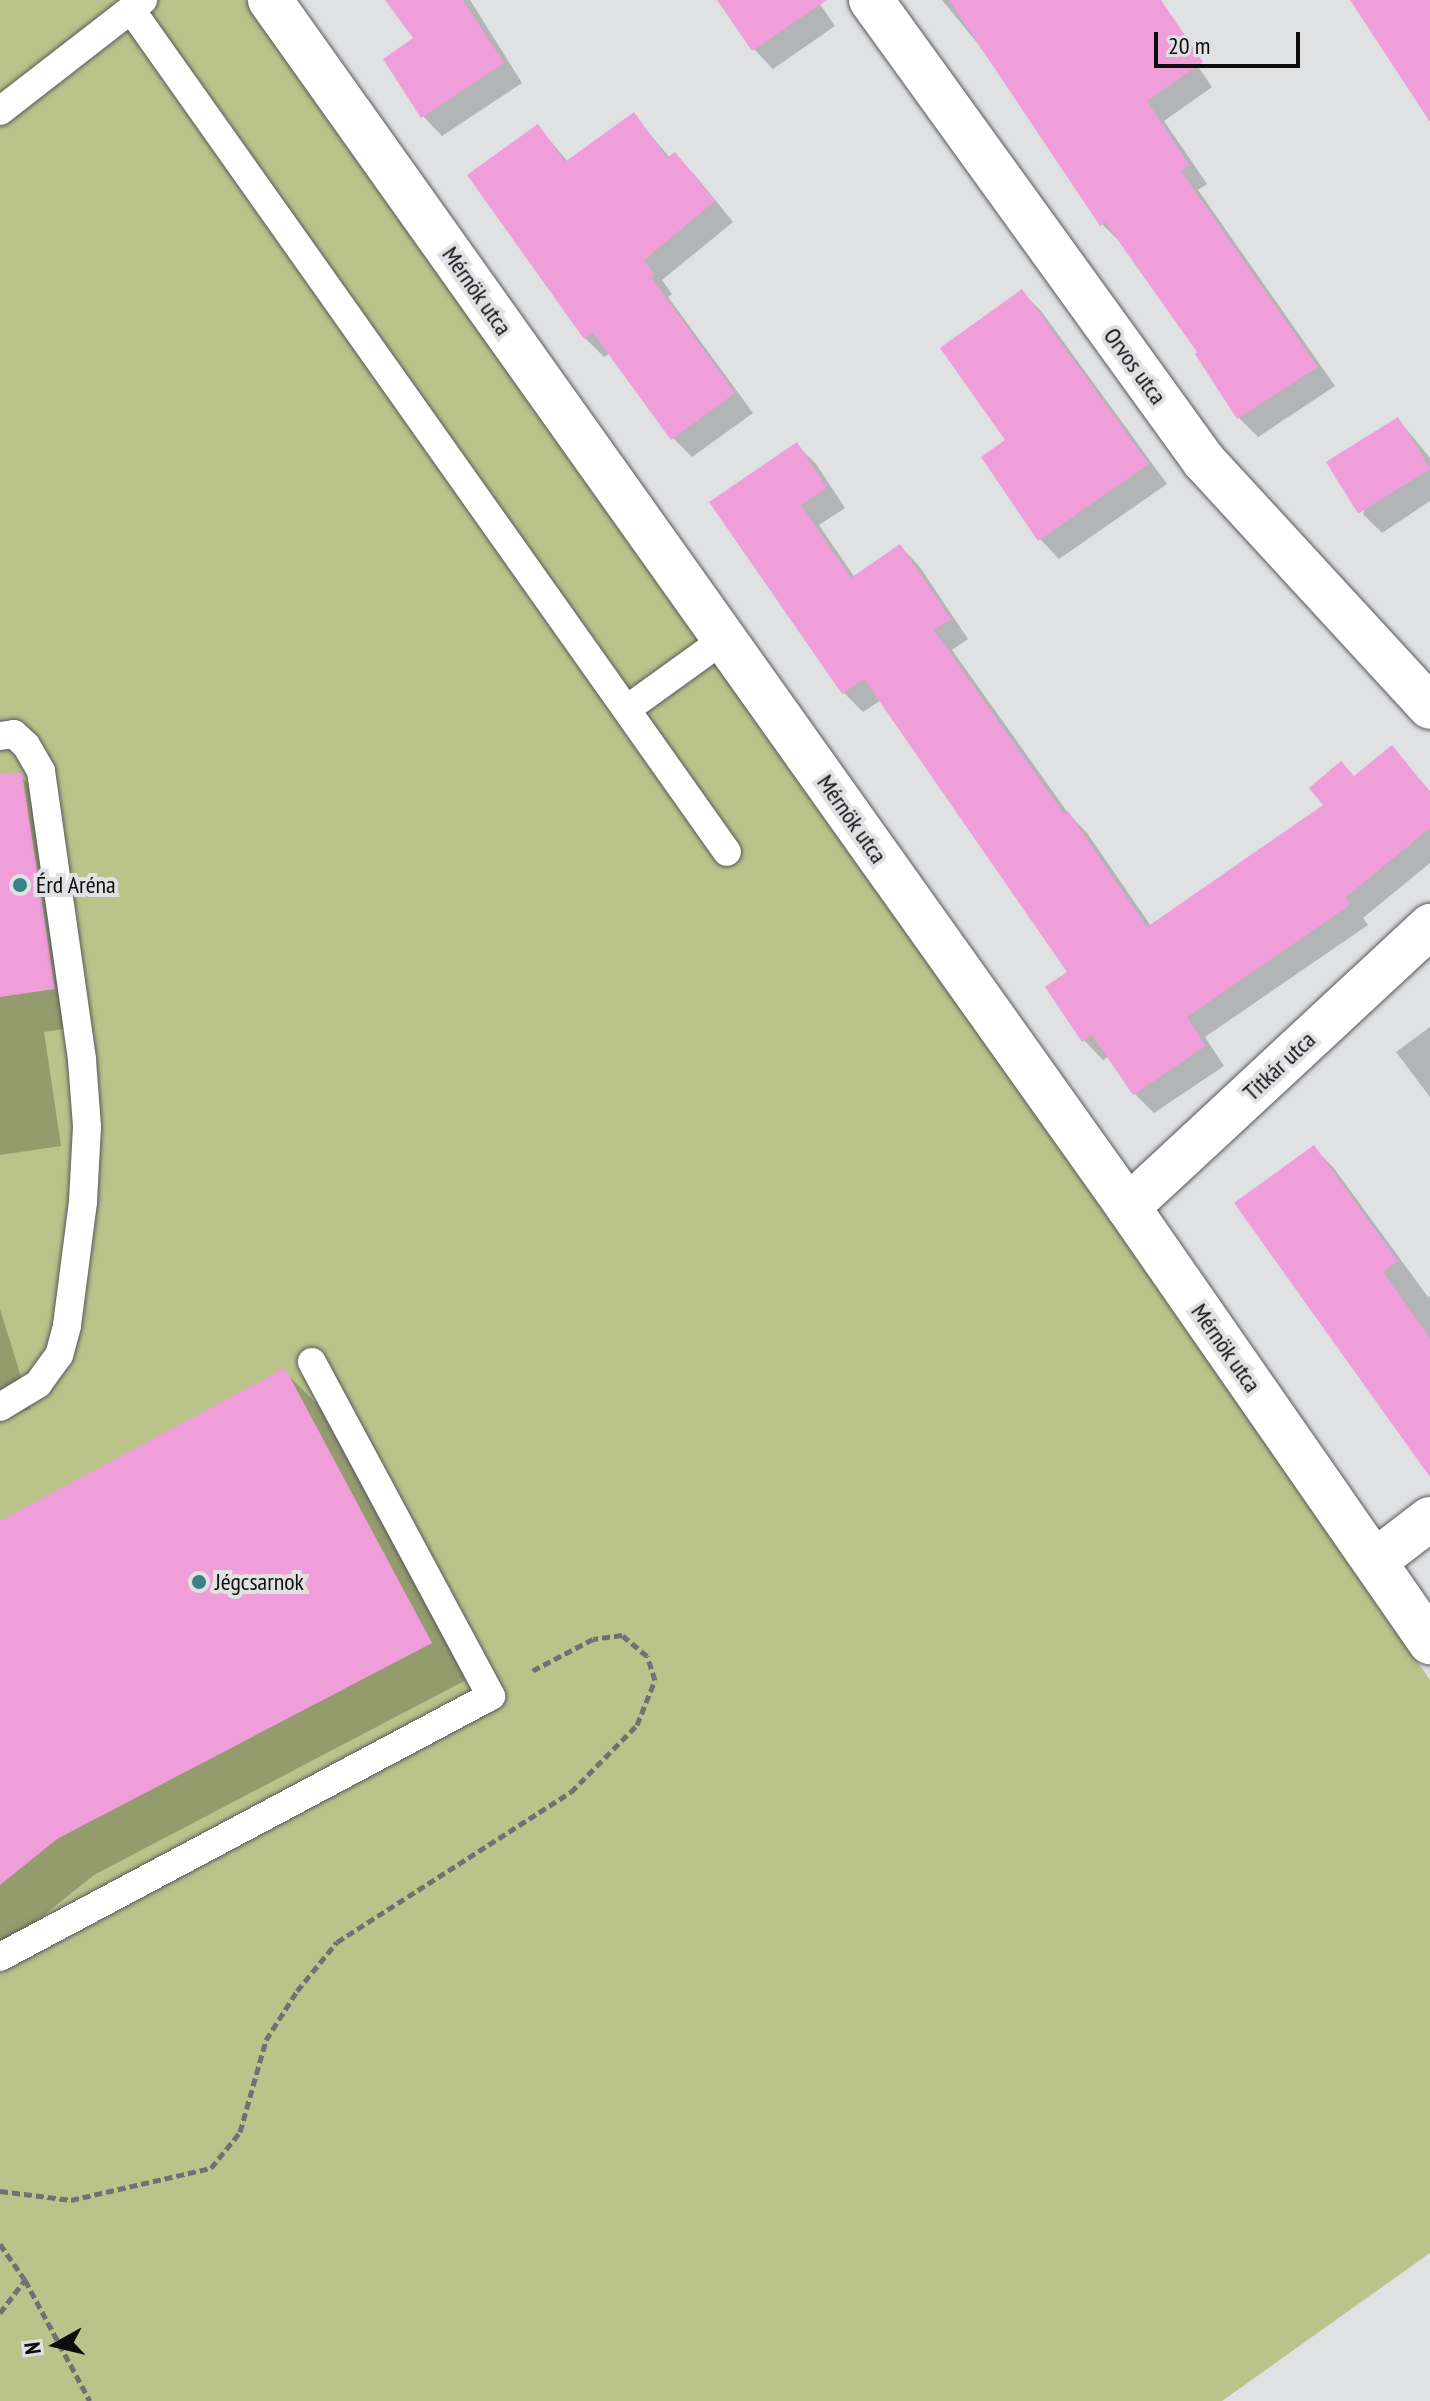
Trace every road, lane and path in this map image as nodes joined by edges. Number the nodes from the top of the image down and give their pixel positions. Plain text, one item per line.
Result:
1 (270, 0) edge
2 (871, 0) edge
3 (138, 6) edge
4 (0, 111) edge
5 (724, 639) junction
6 (1430, 707) edge
7 (627, 709) junction
8 (0, 736) edge
9 (727, 852) dead end
10 (1430, 926) edge
11 (1128, 1207) junction
12 (312, 1362) dead end
13 (0, 1407) edge
14 (1430, 1519) edge
15 (1375, 1561) junction
16 (1430, 1642) edge
17 (532, 1671) dead end
18 (0, 1957) edge
19 (0, 2191) edge
20 (0, 2244) edge
21 (25, 2280) junction
22 (0, 2313) edge
23 (90, 2401) edge

1 - 5 street, Mérnök utca
2 - 6 street, Orvos utca
3 - 4 lane
3 - 7 lane
5 - 7 lane
5 - 11 street, Mérnök utca
7 - 9 lane
8 - 13 lane
10 - 11 street, Titkár utca
11 - 15 street, Mérnök utca
12 - 18 lane
14 - 15 street
15 - 16 street, Mérnök utca
17 - 19 path
20 - 21 path
21 - 22 path
21 - 23 path

